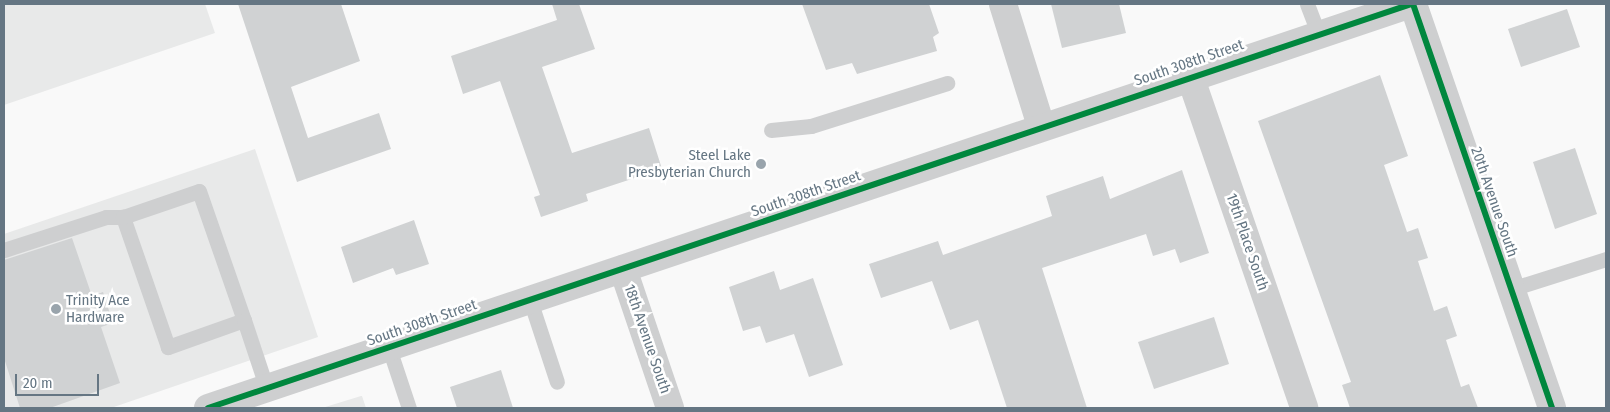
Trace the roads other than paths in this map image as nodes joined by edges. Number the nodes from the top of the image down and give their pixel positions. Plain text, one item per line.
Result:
1 (1003, 4) edge
2 (1308, 4) edge
3 (1412, 4) edge
4 (1318, 32) junction
5 (1190, 76) junction
6 (947, 83) dead end
7 (1041, 126) junction
8 (771, 130) dead end
9 (123, 217) junction
10 (4, 250) edge
11 (1606, 259) edge
12 (623, 269) junction
13 (1511, 289) junction
14 (530, 300) junction
15 (244, 320) junction
16 (389, 348) junction
17 (557, 382) dead end
18 (267, 389) junction
19 (208, 408) edge
20 (409, 408) edge
21 (670, 408) edge
22 (1304, 408) edge
23 (1552, 408) edge

1 - 7 street
2 - 4 lane
3 - 4 street, South 308th Street
3 - 13 street, 20th Avenue South
4 - 5 street, South 308th Street
5 - 7 street, South 308th Street
5 - 22 street, 19th Place South
6 - 8 lane
7 - 12 street, South 308th Street
9 - 10 lane
9 - 15 lane
9 - 15 lane
11 - 13 lane
12 - 14 street, South 308th Street
12 - 21 street, 18th Avenue South
13 - 23 street, 20th Avenue South
14 - 16 street, South 308th Street
14 - 17 lane
15 - 18 lane
16 - 18 street, South 308th Street
16 - 20 lane
18 - 19 street, South 308th Street

